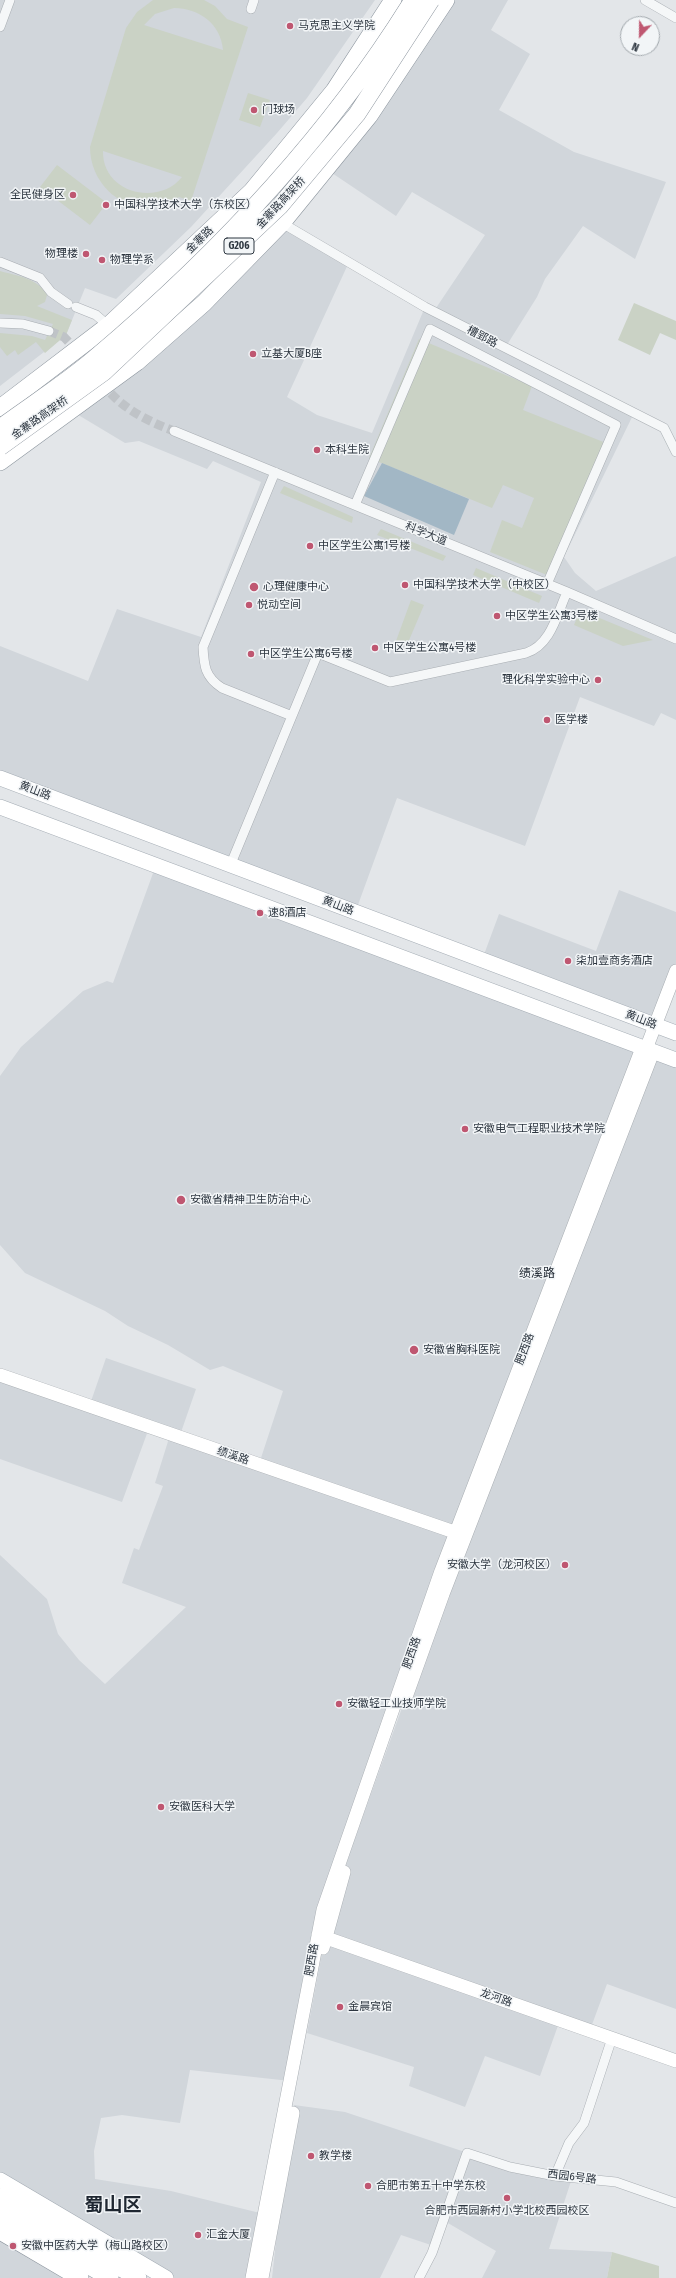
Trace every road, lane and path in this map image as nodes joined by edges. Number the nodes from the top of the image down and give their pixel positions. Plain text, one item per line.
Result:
1 (10, 0) edge
2 (254, 0) edge
3 (393, 0) edge
4 (413, 0) edge
5 (431, 0) edge
6 (446, 0) edge
7 (645, 0) edge
8 (251, 9) dead end
9 (676, 18) edge
10 (0, 27) edge
11 (282, 223) junction
12 (0, 262) edge
13 (0, 324) edge
14 (109, 325) junction
15 (49, 331) tunnel mouth
16 (137, 362) junction
17 (0, 408) edge
18 (0, 428) edge
19 (174, 431) tunnel mouth
20 (0, 446) edge
21 (676, 452) edge
22 (0, 462) edge
23 (275, 472) junction
24 (355, 505) junction
25 (547, 584) junction
26 (568, 592) junction
27 (676, 639) edge
28 (292, 716) junction
29 (0, 778) edge
30 (0, 807) edge
31 (230, 866) junction
32 (676, 971) edge
33 (656, 1025) junction
34 (676, 1033) edge
35 (647, 1050) junction
36 (676, 1060) edge
37 (0, 1375) edge
38 (461, 1534) junction
39 (321, 1936) junction
40 (612, 2038) junction
41 (676, 2061) edge
42 (555, 2176) junction
43 (0, 2180) edge
44 (0, 2197) edge
45 (676, 2203) edge
46 (0, 2214) edge
47 (0, 2231) edge
48 (80, 2278) edge
49 (110, 2278) edge
50 (138, 2278) edge
51 (166, 2278) edge
52 (252, 2278) edge
53 (262, 2278) edge
54 (419, 2278) edge

1 - 10 street
2 - 8 street
3 - 14 highway, 金寨路
4 - 18 highway, 金寨路高架桥, bridge
5 - 20 highway, 金寨路高架桥 / G206, bridge
6 - 11 highway
7 - 9 street
11 - 16 highway
11 - 21 street, 槽郢路
12 - 14 street
13 - 15 street
14 - 16 street
14 - 17 highway, 金寨路
16 - 22 highway
19 - 23 street, 科学大道
23 - 24 street, 科学大道
23 - 28 street
24 - 25 street, 科学大道
24 - 25 street
25 - 26 street, 科学大道
26 - 27 street, 科学大道
26 - 28 street
28 - 31 street
29 - 31 main road, 黄山路
30 - 35 main road
31 - 33 main road, 黄山路
32 - 33 main road, 肥西路
33 - 34 main road, 黄山路
33 - 35 main road, 肥西路
35 - 36 main road
35 - 38 main road, 肥西路
37 - 38 main road, 绩溪路
38 - 39 main road, 肥西路
39 - 40 main road, 龙河路
39 - 52 main road, 肥西路
39 - 53 main road, 肥西路
40 - 41 main road, 龙河路
40 - 42 street
42 - 45 street, 西园6号路
42 - 54 street, 西园6号路
43 - 51 main road
44 - 50 highway
46 - 49 highway
47 - 48 highway

